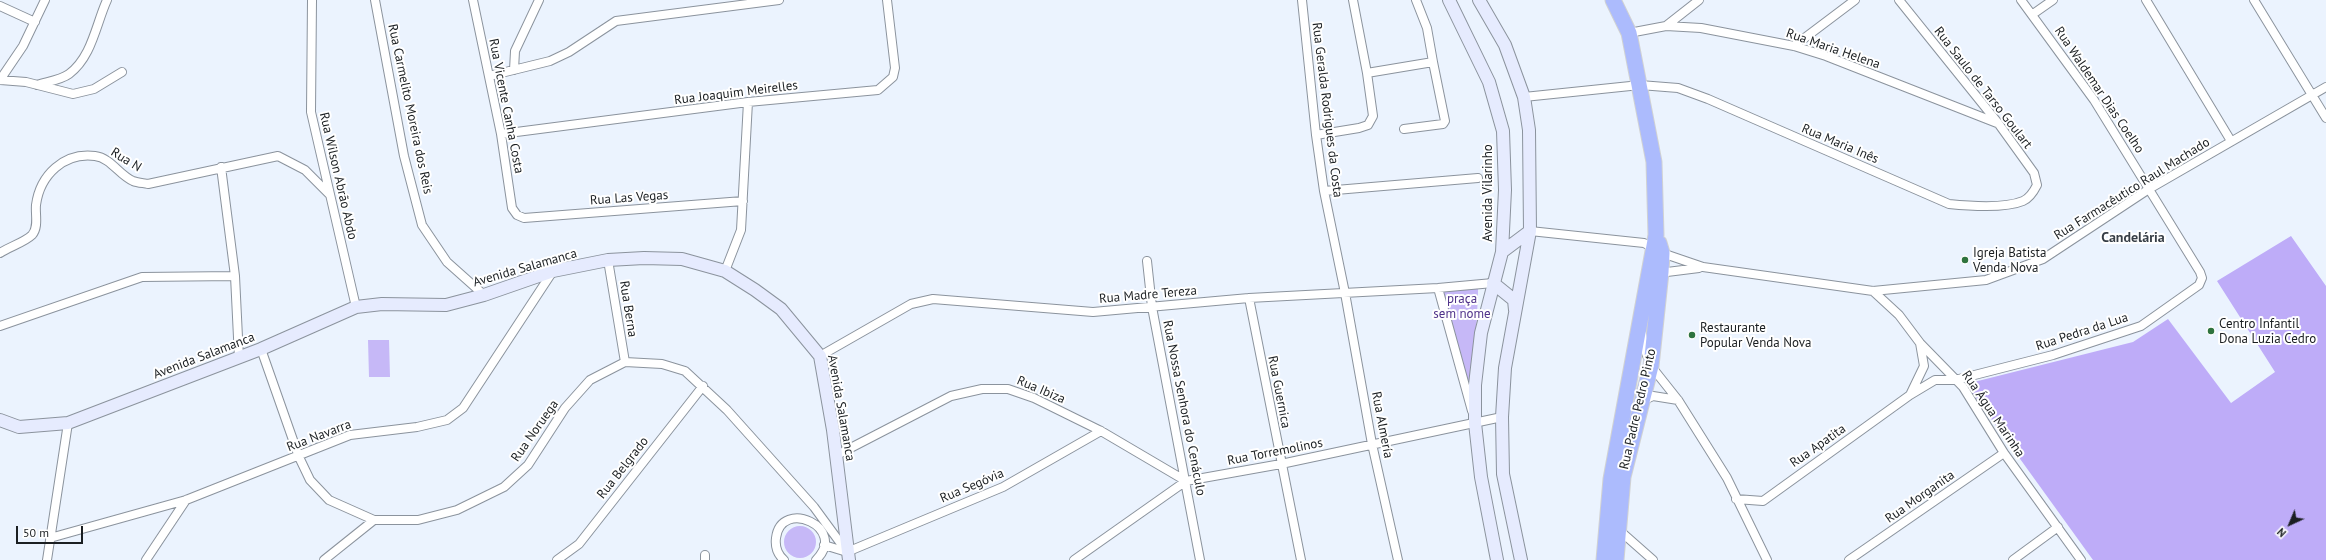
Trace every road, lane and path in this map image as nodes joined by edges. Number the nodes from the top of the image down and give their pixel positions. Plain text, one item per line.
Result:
1 (45, 0) edge
2 (107, 0) edge
3 (312, 0) edge
4 (375, 0) edge
5 (473, 0) edge
6 (539, 0) edge
7 (779, 0) edge
8 (887, 0) edge
9 (1302, 0) edge
10 (1353, 0) edge
11 (1416, 0) edge
12 (1449, 0) edge
13 (1479, 0) edge
14 (1613, 0) edge
15 (1699, 0) edge
16 (1855, 0) edge
17 (1899, 0) edge
18 (2021, 0) edge
19 (2053, 0) edge
20 (2146, 0) edge
21 (2254, 0) edge
22 (0, 6) edge
23 (2033, 14) junction
24 (35, 22) junction
25 (1666, 26) junction
26 (1629, 32) junction
27 (1794, 46) junction
28 (1433, 62) junction
29 (514, 70) junction
30 (122, 72) dead end
31 (1367, 73) junction
32 (489, 76) junction
33 (0, 80) edge
34 (36, 85) junction
35 (1640, 85) junction
36 (2326, 87) edge
37 (2312, 95) junction
38 (1524, 97) junction
39 (748, 102) junction
40 (2326, 118) edge
41 (1998, 123) junction
42 (1404, 129) dead end
43 (501, 134) junction
44 (1316, 135) junction
45 (2231, 142) junction
46 (221, 167) junction
47 (1478, 178) dead end
48 (2149, 190) junction
49 (1324, 191) junction
50 (2032, 194) joint
51 (330, 195) junction
52 (743, 201) junction
53 (517, 215) joint
54 (1530, 231) junction
55 (1657, 245) junction
56 (1502, 252) junction
57 (0, 253) edge
58 (608, 260) junction
59 (1147, 261) dead end
60 (1703, 267) junction
61 (725, 271) junction
62 (553, 272) junction
63 (1655, 273) junction
64 (235, 276) junction
65 (2202, 278) joint
66 (1493, 283) junction
67 (1438, 288) junction
68 (1873, 291) junction
69 (1345, 293) junction
70 (484, 295) junction
71 (1249, 298) junction
72 (356, 307) junction
73 (1152, 307) junction
74 (1640, 317) junction
75 (0, 326) edge
76 (1513, 330) junction
77 (1920, 343) junction
78 (261, 349) junction
79 (820, 356) junction
80 (239, 358) junction
81 (625, 362) junction
82 (1651, 366) junction
83 (1955, 380) junction
84 (703, 386) junction
85 (1910, 395) junction
86 (1678, 400) junction
87 (1642, 402) junction
88 (1502, 417) junction
89 (0, 420) edge
90 (68, 423) junction
91 (1475, 423) junction
92 (1101, 431) junction
93 (1372, 444) junction
94 (2004, 453) junction
95 (837, 455) junction
96 (298, 457) junction
97 (1281, 464) junction
98 (1186, 481) junction
99 (1736, 498) junction
100 (186, 500) junction
101 (814, 507) junction
102 (374, 520) junction
103 (810, 520) junction
104 (2058, 527) junction
105 (1619, 530) junction
106 (50, 538) junction
107 (824, 545) junction
108 (848, 556) edge
109 (47, 560) edge
110 (146, 560) edge
111 (324, 560) edge
112 (557, 560) edge
113 (784, 560) edge
114 (816, 560) edge
115 (1074, 560) edge
116 (1200, 560) edge
117 (1301, 560) edge
118 (1398, 560) edge
119 (1498, 560) edge
120 (1521, 560) edge
121 (1604, 560) edge
122 (1616, 560) edge
123 (1653, 560) edge
124 (1768, 560) edge
125 (1849, 560) edge
126 (2013, 560) edge
127 (2081, 560) edge

1 - 24 street
2 - 34 street
3 - 51 street, Rua Wilson Abrão Abdo
4 - 70 street, Rua Carmelito Moreira dos Reis
5 - 32 street, Rua Vicente Canha Costa
6 - 29 street
7 - 29 street
8 - 39 street, Rua Joaquim Meirelles
9 - 44 street, Rua Geralda Rodrigues da Costa
10 - 31 street
11 - 28 street
12 - 56 main road, Avenida Vilarinho
13 - 38 main road
14 - 26 highway, Rua Padre Pedro Pinto
15 - 25 street
16 - 27 street
17 - 41 street, Rua Saulo de Tarso Goulart
18 - 23 street, Rua Waldemar Dias Coelho
19 - 23 street
20 - 45 street
21 - 37 street
22 - 24 street
23 - 48 street, Rua Waldemar Dias Coelho
24 - 33 street
25 - 26 street, Rua Maria Helena
25 - 27 street, Rua Maria Helena
26 - 35 highway, Rua Padre Pedro Pinto
27 - 41 street, Rua Maria Helena
28 - 31 street
28 - 42 street
29 - 32 street
30 - 34 street
31 - 44 street
32 - 43 street, Rua Vicente Canha Costa
33 - 34 street
35 - 38 street, Rua Maria Inês
35 - 50 street, Rua Maria Inês
35 - 55 highway, Rua Padre Pedro Pinto
36 - 37 street, Rua Farmacêutico Raul Machado
37 - 40 street
37 - 45 street, Rua Farmacêutico Raul Machado
38 - 54 main road
39 - 43 street, Rua Joaquim Meirelles
39 - 52 street
41 - 50 street, Rua Saulo de Tarso Goulart
43 - 53 street, Rua Vicente Canha Costa
44 - 49 street, Rua Geralda Rodrigues da Costa
45 - 48 street, Rua Farmacêutico Raul Machado
46 - 51 street, Rua N
46 - 57 street, Rua N
46 - 64 street
47 - 49 street
48 - 65 street, Rua Waldemar Dias Coelho
48 - 68 street, Rua Farmacêutico Raul Machado
49 - 69 street, Rua Geralda Rodrigues da Costa
51 - 72 street, Rua Wilson Abrão Abdo
52 - 53 street, Rua Las Vegas
52 - 61 street
54 - 55 street, Rua Farmacêutico Raul Machado
54 - 56 main road
54 - 76 main road
55 - 60 street, Rua Farmacêutico Raul Machado
55 - 63 highway, Rua Padre Pedro Pinto
56 - 66 main road, Avenida Vilarinho
58 - 61 main road, Avenida Salamanca
58 - 62 main road, Avenida Salamanca
58 - 81 street, Rua Berna
59 - 73 street, Rua Nossa Senhora do Cenáculo
60 - 63 street, Rua Farmacêutico Raul Machado
60 - 68 street, Rua Farmacêutico Raul Machado
61 - 79 main road, Avenida Salamanca
62 - 70 main road, Avenida Salamanca
62 - 96 street, Rua Navarra
63 - 74 highway, Rua Padre Pedro Pinto
63 - 82 highway, Rua Padre Pedro Pinto
64 - 75 street
64 - 80 street
65 - 83 street, Rua Pedra da Lua
66 - 67 street, Rua Madre Tereza
66 - 76 main road
66 - 91 main road, Avenida Vilarinho
67 - 69 street, Rua Madre Tereza
67 - 91 street
68 - 77 street, Rua Água Marinha
69 - 71 street, Rua Madre Tereza
69 - 93 street, Rua Almería
70 - 72 main road, Avenida Salamanca
71 - 73 street, Rua Madre Tereza
71 - 97 street, Rua Guernica
72 - 78 main road, Avenida Salamanca
73 - 79 street, Rua Madre Tereza
73 - 98 street, Rua Nossa Senhora do Cenáculo
74 - 82 street
74 - 121 highway, Rua Padre Pedro Pinto
76 - 88 main road
77 - 83 street, Rua Água Marinha
77 - 85 street, Rua Apatita
78 - 80 main road, Avenida Salamanca
78 - 96 street, Rua Noruega
79 - 95 main road, Avenida Salamanca
80 - 90 main road, Avenida Salamanca
81 - 84 street
81 - 102 street, Rua Noruega
82 - 86 street
82 - 87 highway, Rua Padre Pedro Pinto
83 - 85 street, Rua Apatita
83 - 94 street, Rua Água Marinha
84 - 101 street
84 - 112 street, Rua Belgrado
85 - 99 street, Rua Apatita
86 - 87 street
86 - 99 street
87 - 105 highway, Rua Padre Pedro Pinto
88 - 91 street, Rua Torremolinos
88 - 120 main road
89 - 90 main road, Avenida Salamanca
90 - 106 street
91 - 93 street, Rua Torremolinos
91 - 119 main road, Avenida Vilarinho
92 - 95 street, Rua Ibiza
92 - 98 street, Rua Ibiza
92 - 108 street, Rua Segóvia
93 - 97 street, Rua Torremolinos
93 - 118 street, Rua Almería
94 - 104 street, Rua Água Marinha
94 - 125 street, Rua Morganita
95 - 108 main road, Avenida Salamanca
96 - 100 street, Rua Navarra
96 - 102 street, Rua Noruega
97 - 98 street, Rua Torremolinos
97 - 117 street, Rua Guernica
98 - 115 street, Rua Torremolinos
98 - 116 street, Rua Nossa Senhora do Cenáculo
99 - 124 street
100 - 106 street, Rua Navarra
100 - 110 street
101 - 103 street
101 - 108 street
102 - 111 street
103 - 107 street
103 - 113 street
104 - 126 street
104 - 127 street, Rua Água Marinha
105 - 122 highway, Rua Padre Pedro Pinto
105 - 123 street
106 - 109 street
107 - 108 street
107 - 114 street

